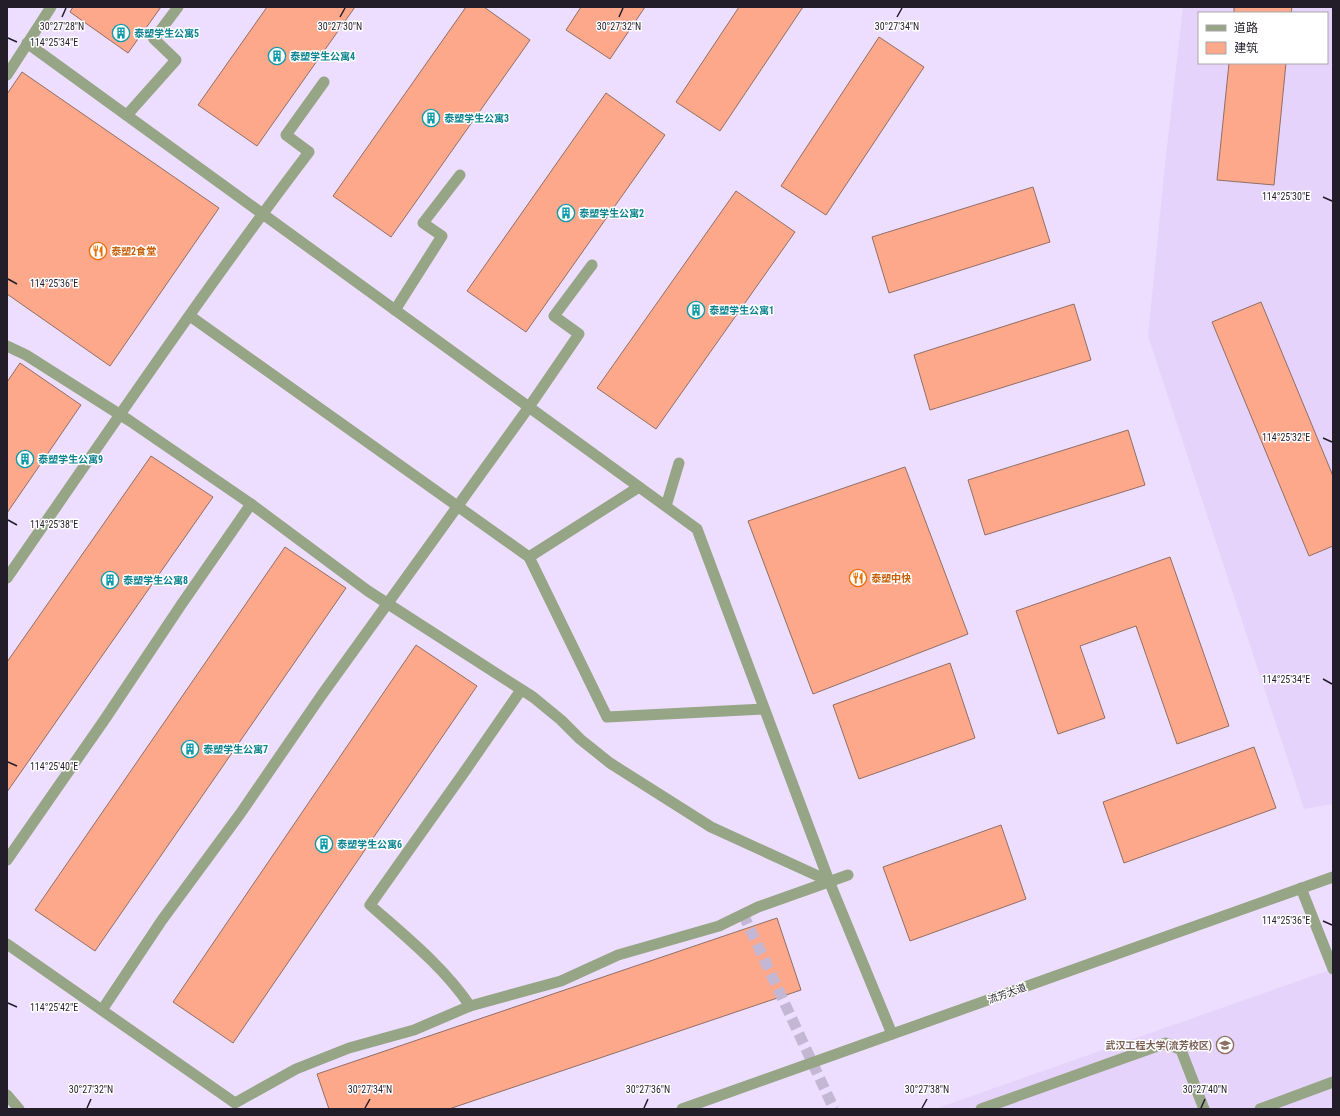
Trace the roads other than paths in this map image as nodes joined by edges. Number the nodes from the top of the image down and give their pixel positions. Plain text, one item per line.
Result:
1 (51, 7) edge
2 (178, 7) edge
3 (28, 43) junction
4 (7, 74) edge
5 (324, 82) dead end
6 (127, 115) junction
7 (460, 175) dead end
8 (262, 214) junction
9 (592, 265) dead end
10 (395, 310) junction
11 (190, 316) junction
12 (7, 346) edge
13 (529, 407) junction
14 (120, 415) junction
15 (679, 463) dead end
16 (640, 487) junction
17 (251, 504) junction
18 (458, 506) junction
19 (666, 506) junction
20 (529, 557) junction
21 (7, 578) edge
22 (388, 604) junction
23 (521, 690) junction
24 (764, 709) junction
25 (7, 860) edge
26 (848, 875) dead end
27 (1333, 877) edge
28 (829, 881) junction
29 (1301, 888) junction
30 (7, 944) edge
31 (1333, 970) edge
32 (470, 1006) junction
33 (102, 1010) junction
34 (892, 1034) junction
35 (1333, 1082) edge
36 (7, 1095) edge
37 (19, 1109) edge
38 (682, 1109) edge
39 (981, 1109) edge
40 (1204, 1109) edge
41 (1260, 1109) edge

1 - 3 street
2 - 6 street
3 - 4 street
3 - 6 street
5 - 8 street
6 - 8 street
7 - 10 street
8 - 10 street
8 - 11 street
9 - 13 street
10 - 13 street
11 - 14 street
11 - 18 street
12 - 14 street
13 - 16 street
13 - 18 street
14 - 17 street
14 - 21 street
15 - 19 street
16 - 19 street
16 - 20 street
17 - 22 street
17 - 25 street
18 - 20 street
18 - 22 street
19 - 24 street
20 - 24 street
22 - 23 street
22 - 33 street
23 - 28 street
23 - 32 street
24 - 28 street
26 - 28 street
27 - 29 street, 流芳大道
28 - 32 street
28 - 34 street
29 - 31 street
29 - 34 street, 流芳大道
30 - 33 street
32 - 33 street
34 - 38 street, 流芳大道
35 - 41 street
36 - 37 street
39 - 40 street

